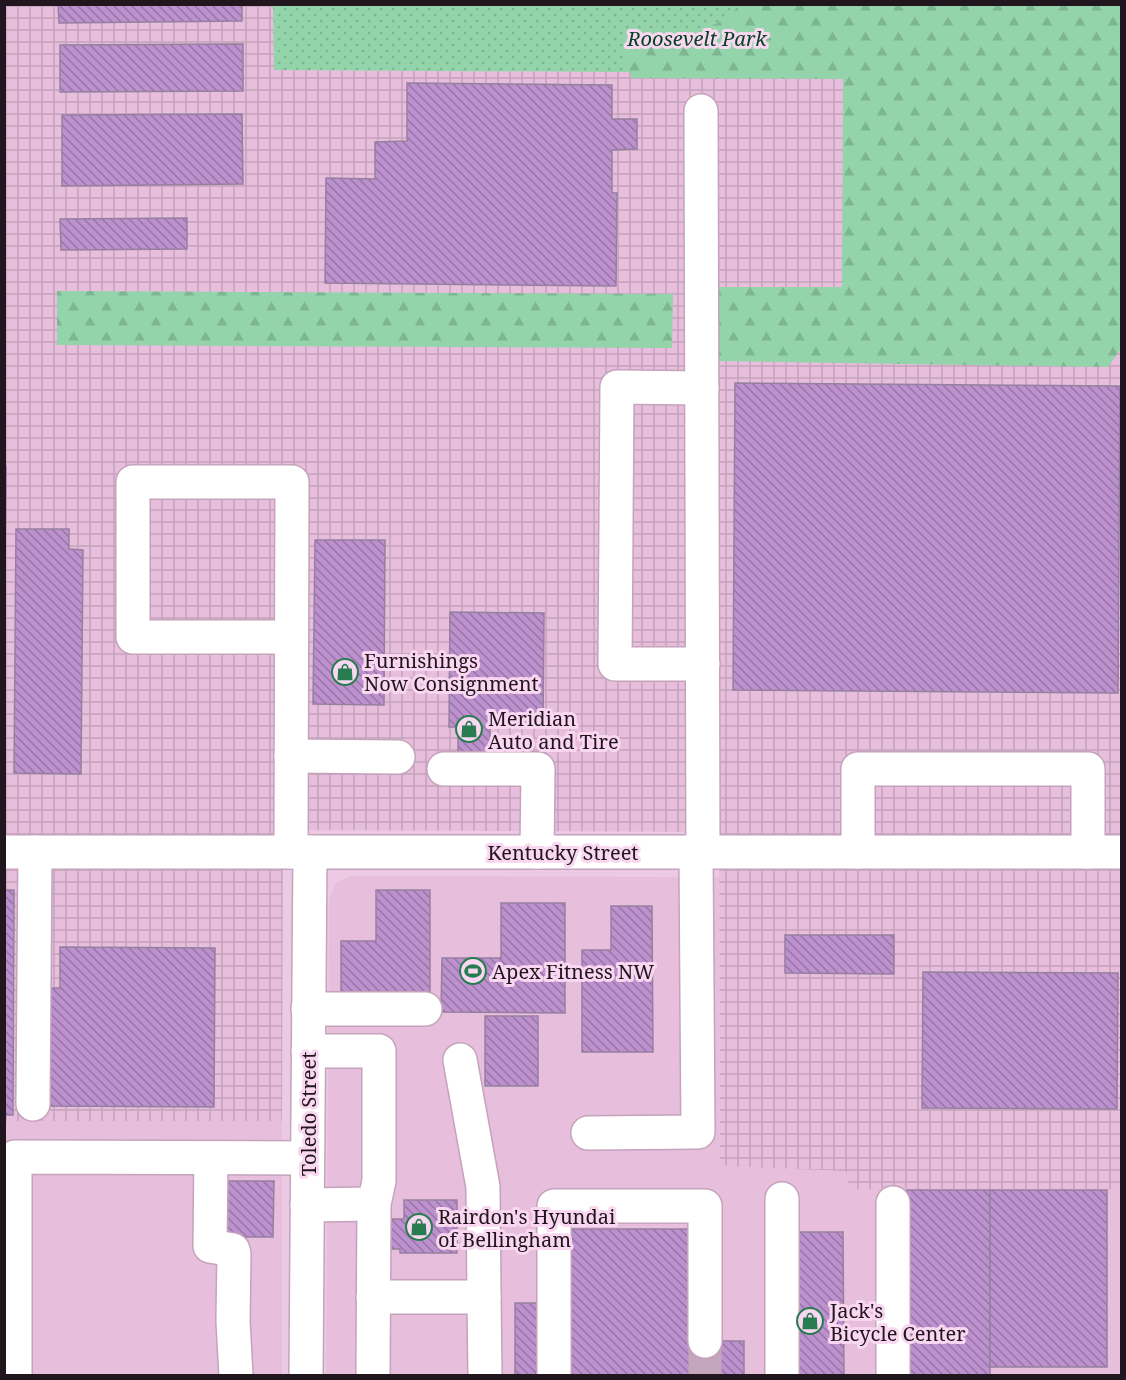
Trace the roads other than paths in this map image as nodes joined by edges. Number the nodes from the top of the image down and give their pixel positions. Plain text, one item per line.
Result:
1 (701, 111) dead end
2 (702, 388) junction
3 (291, 637) junction
4 (703, 664) junction
5 (291, 756) junction
6 (398, 757) dead end
7 (444, 769) dead end
8 (20, 852) edge
9 (300, 852) junction
10 (537, 852) junction
11 (700, 852) junction
12 (858, 852) junction
13 (1088, 852) junction
14 (1122, 852) edge
15 (308, 1009) junction
16 (425, 1009) dead end
17 (308, 1051) junction
18 (460, 1060) dead end
19 (33, 1104) dead end
20 (588, 1133) dead end
21 (10, 1157) edge
22 (211, 1158) junction
23 (308, 1158) junction
24 (782, 1199) dead end
25 (893, 1203) dead end
26 (307, 1204) junction
27 (374, 1204) junction
28 (373, 1297) junction
29 (484, 1297) junction
30 (705, 1341) tunnel mouth
31 (15, 1376) edge
32 (236, 1376) edge
33 (306, 1376) edge
34 (373, 1376) edge
35 (484, 1376) edge
36 (554, 1376) edge
37 (782, 1376) edge
38 (893, 1376) edge

1 - 2 street
2 - 4 street
2 - 4 street
3 - 3 street, Toledo Street
3 - 5 street, Toledo Street
4 - 11 street
5 - 6 street
5 - 9 street, Toledo Street
7 - 10 street
8 - 9 street, Kentucky Street
8 - 19 street
9 - 10 street, Kentucky Street
9 - 15 street, Toledo Street
10 - 11 street, Kentucky Street
11 - 12 street, Kentucky Street
11 - 20 street
12 - 13 street, Kentucky Street
12 - 13 street
13 - 14 street, Kentucky Street
15 - 16 street
15 - 17 street, Toledo Street
17 - 23 street, Toledo Street
17 - 27 street
18 - 29 street
21 - 22 street
21 - 31 street
22 - 23 street
22 - 32 street
23 - 26 street, Toledo Street
24 - 37 street
25 - 38 street
26 - 27 street
26 - 33 street, Toledo Street
27 - 28 street
28 - 29 street
28 - 34 street
29 - 35 street
30 - 36 street

